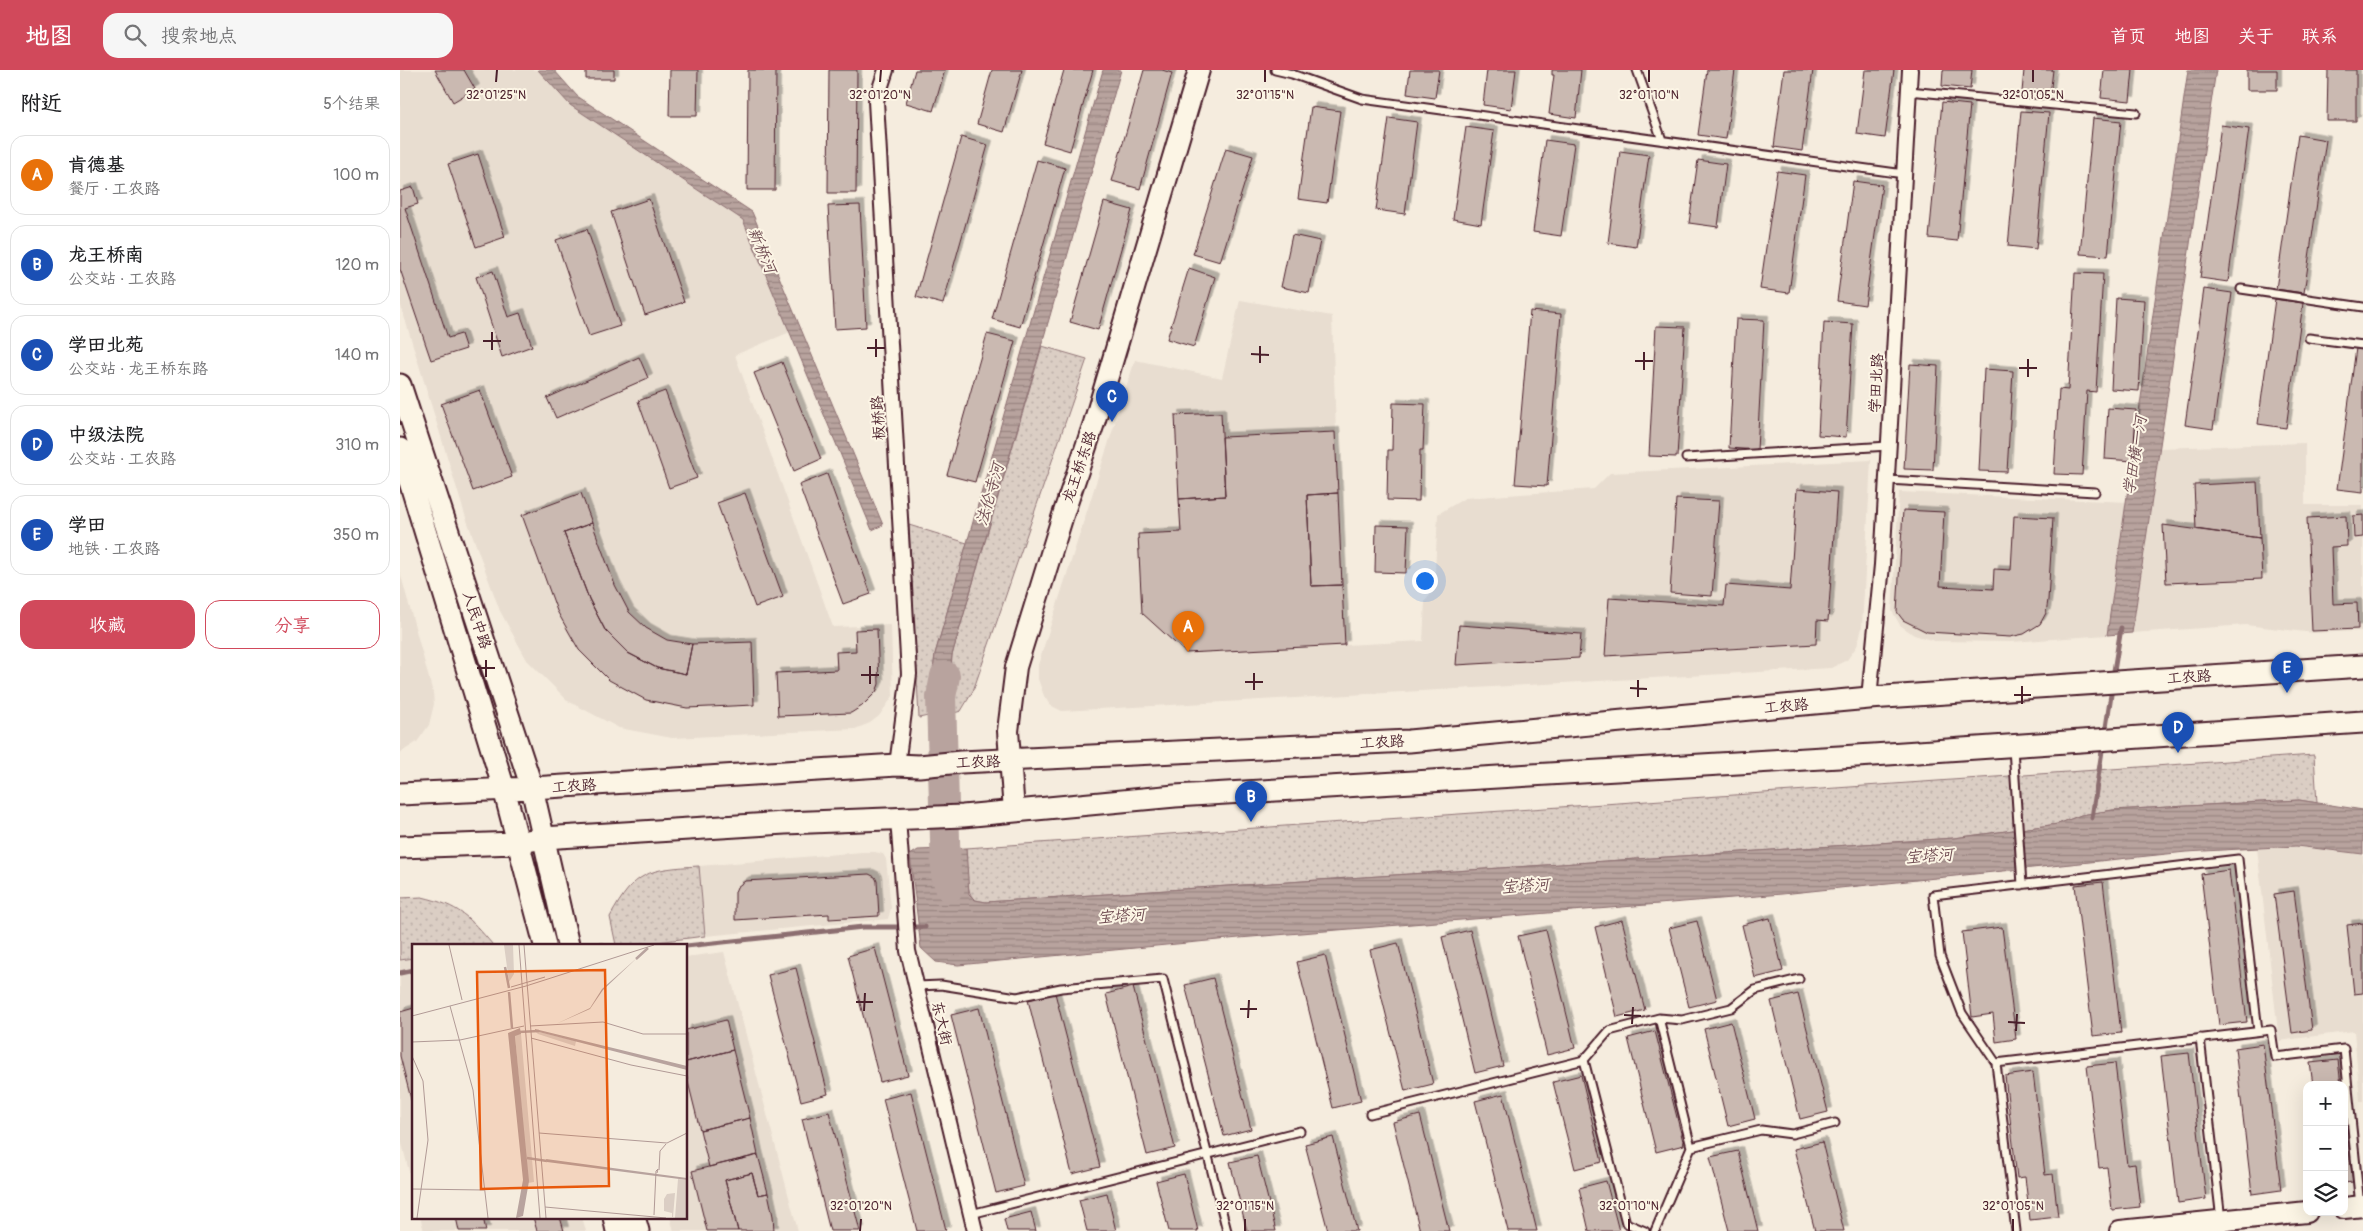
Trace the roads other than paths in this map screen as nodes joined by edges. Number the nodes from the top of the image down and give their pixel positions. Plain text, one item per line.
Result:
1 (886, 70) edge
2 (1199, 70) edge
3 (1275, 70) edge
4 (1637, 70) edge
5 (1910, 70) edge
6 (1909, 91) junction
7 (2136, 113) dead end
8 (1662, 140) junction
9 (1904, 174) junction
10 (2241, 289) dead end
11 (2363, 306) edge
12 (2309, 338) dead end
13 (2363, 345) edge
14 (400, 385) edge
15 (1889, 446) junction
16 (400, 449) edge
17 (1686, 458) dead end
18 (1887, 480) junction
19 (2096, 492) dead end
20 (2363, 666) edge
21 (1870, 698) junction
22 (2363, 722) edge
23 (2013, 745) junction
24 (1008, 761) junction
25 (897, 765) junction
26 (532, 788) junction
27 (504, 789) junction
28 (400, 794) edge
29 (1014, 811) junction
30 (906, 819) junction
31 (544, 838) junction
32 (517, 842) junction
33 (400, 847) edge
34 (2022, 885) junction
35 (566, 939) edge
36 (544, 940) edge
37 (1799, 979) dead end
38 (917, 986) junction
39 (1659, 1018) junction
40 (2258, 1031) junction
41 (2200, 1038) junction
42 (1584, 1060) junction
43 (1996, 1062) junction
44 (1370, 1114) dead end
45 (1835, 1123) dead end
46 (1300, 1131) dead end
47 (1691, 1147) junction
48 (1208, 1154) junction
49 (2356, 1207) edge
50 (2303, 1212) edge
51 (972, 1214) junction
52 (614, 1218) edge
53 (634, 1218) edge
54 (2221, 1220) junction
55 (617, 1231) edge
56 (638, 1231) edge
57 (975, 1231) edge
58 (1227, 1231) edge
59 (1645, 1231) edge
60 (1655, 1231) edge
61 (2016, 1231) edge
62 (2120, 1231) edge

1 - 25 street, 板桥路
2 - 24 street, 龙王桥东路
3 - 8 lane
4 - 8 lane
5 - 6 street, 学田北路
6 - 7 lane
6 - 9 street, 学田北路
8 - 9 lane
9 - 15 street, 学田北路
10 - 11 lane
12 - 13 lane
14 - 26 main road, 人民中路
15 - 17 lane
15 - 18 street, 学田北路
16 - 27 main road, 人民中路
18 - 19 lane
18 - 21 street, 学田北路
20 - 21 main road, 工农路
21 - 24 main road, 工农路
22 - 23 main road
23 - 29 main road
23 - 34 lane
24 - 25 main road, 工农路
24 - 29 street, 龙王桥东路
25 - 26 main road, 工农路
26 - 27 main road, 工农路
26 - 31 main road, 人民中路
27 - 28 main road, 工农路
27 - 32 main road, 人民中路
29 - 30 main road
30 - 31 main road
30 - 38 street, 东大街
31 - 32 main road
31 - 35 main road, 人民中路
32 - 33 main road
32 - 36 main road, 人民中路
34 - 40 lane
34 - 43 lane
37 - 39 lane
38 - 48 lane
38 - 51 street, 东大街
39 - 42 lane
39 - 47 lane
40 - 41 lane
40 - 49 lane
41 - 43 lane
41 - 54 lane
42 - 44 lane
42 - 59 lane
43 - 61 lane
45 - 47 lane
46 - 48 lane
47 - 60 lane
48 - 51 lane
48 - 58 lane
50 - 54 street
51 - 57 street, 东大街
52 - 55 main road
53 - 56 main road
54 - 62 street

